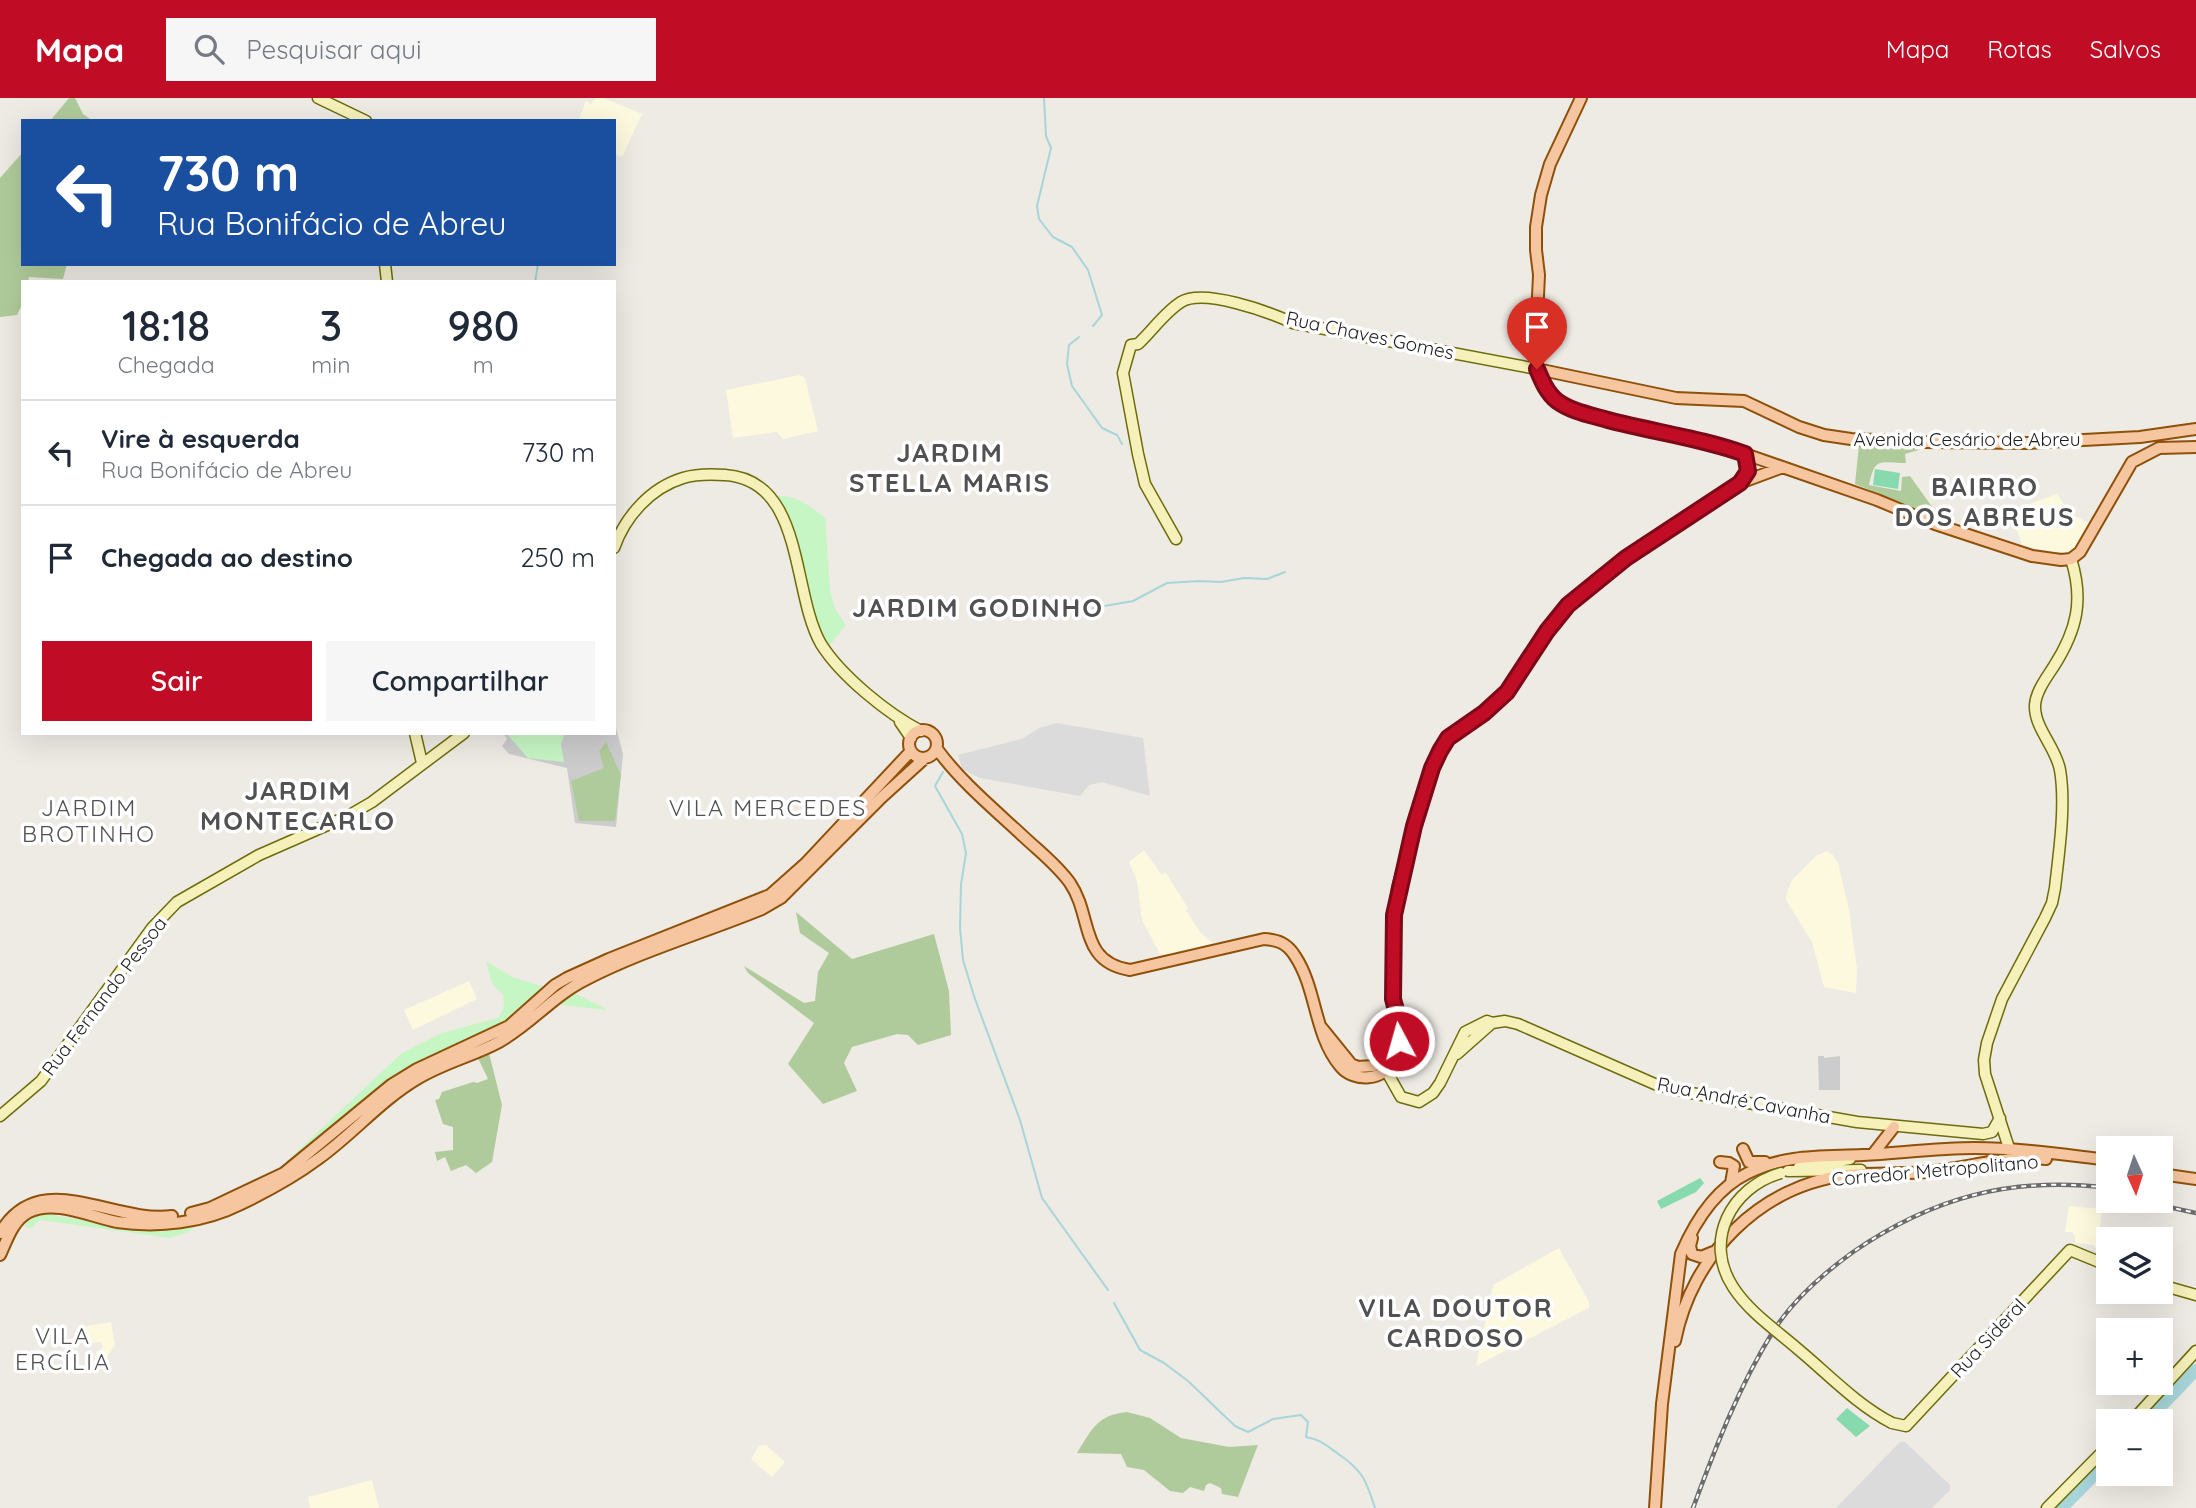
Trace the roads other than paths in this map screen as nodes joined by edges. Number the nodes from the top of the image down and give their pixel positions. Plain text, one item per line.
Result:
1 (318, 98) edge
2 (1581, 98) edge
3 (362, 119) edge
4 (1537, 369) junction
5 (2196, 429) edge
6 (2139, 437) junction
7 (2196, 447) edge
8 (1745, 454) junction
9 (2132, 462) junction
10 (1783, 467) junction
11 (1740, 483) junction
12 (1175, 539) dead end
13 (616, 543) edge
14 (2071, 559) junction
15 (897, 719) junction
16 (921, 731) junction
17 (415, 735) edge
18 (461, 735) edge
19 (911, 738) junction
20 (911, 751) junction
21 (930, 755) junction
22 (422, 764) junction
23 (1384, 1066) junction
24 (0, 1116) edge
25 (2000, 1118) junction
26 (1894, 1126) junction
27 (1743, 1149) dead end
28 (1933, 1149) junction
29 (2009, 1149) junction
30 (1870, 1154) junction
31 (2096, 1159) edge
32 (1775, 1161) junction
33 (1720, 1162) dead end
34 (2096, 1165) edge
35 (2174, 1169) edge
36 (1937, 1171) junction
37 (1784, 1172) junction
38 (2196, 1172) edge
39 (1881, 1173) junction
40 (2174, 1176) edge
41 (2196, 1179) edge
42 (1731, 1183) junction
43 (1701, 1216) junction
44 (0, 1233) edge
45 (1715, 1251) junction
46 (0, 1255) edge
47 (2096, 1261) edge
48 (2173, 1288) edge
49 (2196, 1295) edge
50 (2196, 1351) edge
51 (2143, 1409) edge
52 (2096, 1458) edge
53 (1654, 1508) edge
54 (1660, 1508) edge
55 (2047, 1508) edge

1 - 3 main road
2 - 4 main road
4 - 6 main road, Avenida Cesário de Abreu
4 - 8 main road
4 - 12 main road, Rua Chaves Gomes
5 - 6 main road, Avenida Cesário de Abreu
6 - 9 main road
7 - 9 main road
8 - 10 main road
8 - 11 main road
9 - 14 main road
10 - 11 main road
10 - 14 main road
11 - 23 main road
13 - 15 main road
14 - 25 main road
15 - 16 main road
15 - 19 main road
16 - 19 main road
16 - 21 main road
17 - 22 main road
18 - 22 main road, Rua Fernando Pessoa
19 - 20 main road
20 - 21 main road
20 - 44 main road
21 - 23 main road
21 - 46 main road
22 - 24 main road, Rua Fernando Pessoa
23 - 26 main road, Rua André Cavanha
25 - 26 main road, Rua André Cavanha
25 - 29 main road
26 - 30 main road
27 - 32 main road
28 - 29 main road
28 - 30 main road
28 - 36 main road
29 - 31 main road
30 - 32 main road
30 - 37 main road
32 - 42 main road
33 - 42 main road
34 - 36 main road, Corredor Metropolitano
35 - 38 main road
36 - 39 main road, Corredor Metropolitano
37 - 39 main road
37 - 47 main road, Rua Sideral, bridge
39 - 45 main road, Corredor Metropolitano
40 - 41 main road
42 - 43 main road
43 - 45 main road
43 - 53 main road
45 - 54 main road, Corredor Metropolitano
48 - 49 main road
50 - 51 main road
52 - 55 main road

